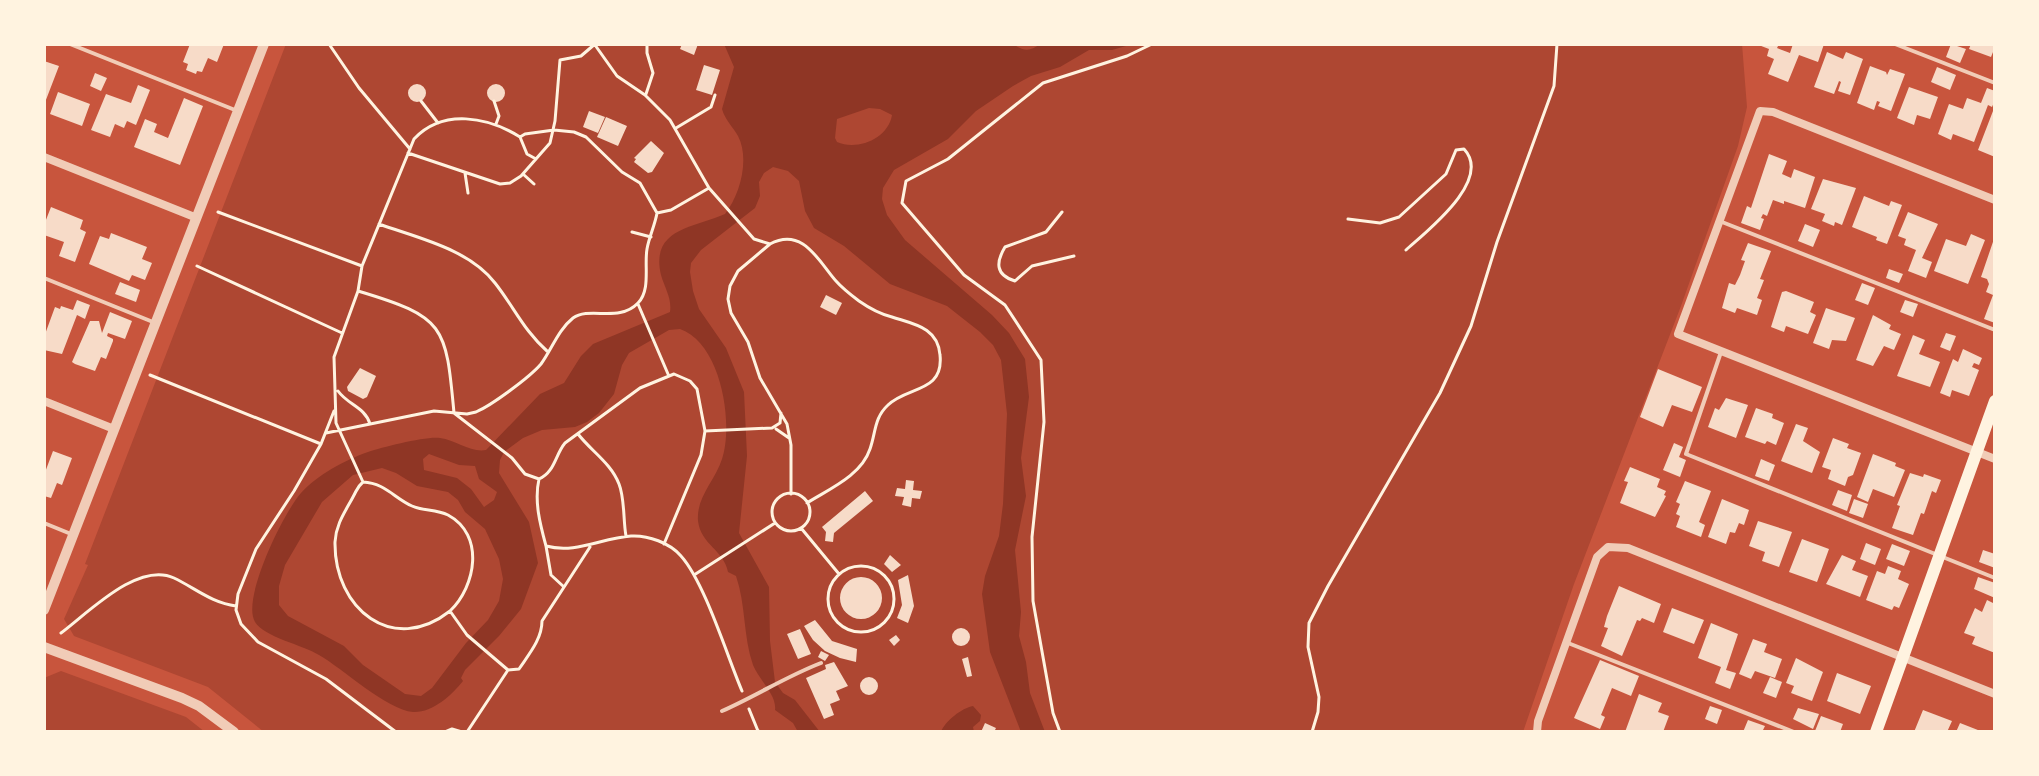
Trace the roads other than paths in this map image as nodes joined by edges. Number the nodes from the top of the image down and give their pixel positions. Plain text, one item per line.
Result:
1 (70, 44) edge
2 (264, 44) edge
3 (1895, 44) edge
4 (1995, 83) edge
5 (238, 111) junction
6 (44, 157) edge
7 (1995, 200) edge
8 (197, 218) junction
9 (1720, 221) junction
10 (44, 278) edge
11 (156, 324) junction
12 (1995, 330) edge
13 (1721, 350) junction
14 (44, 401) edge
15 (1995, 401) edge
16 (114, 429) junction
17 (1976, 452) junction
18 (1995, 459) edge
19 (44, 523) edge
20 (73, 534) junction
21 (1939, 556) junction
22 (1995, 578) edge
23 (44, 610) edge
24 (1565, 643) junction
25 (44, 647) edge
26 (1903, 658) junction
27 (821, 663) dead end
28 (1995, 694) edge
29 (722, 711) dead end
30 (234, 732) edge
31 (1537, 732) edge
32 (1794, 732) edge
33 (1876, 732) edge

1 - 5 lane
2 - 5 street
3 - 4 lane
5 - 8 street
6 - 8 street
7 - 9 street
8 - 11 street
9 - 12 lane
9 - 13 street
10 - 11 lane
11 - 16 street
13 - 17 street
13 - 21 lane
14 - 16 street
15 - 17 main road
16 - 20 street
17 - 18 street
17 - 21 main road
19 - 20 lane
20 - 23 street
21 - 22 lane
21 - 26 main road
24 - 26 street
24 - 31 street
24 - 32 lane
25 - 30 street
26 - 28 street
26 - 33 main road
27 - 29 lane

